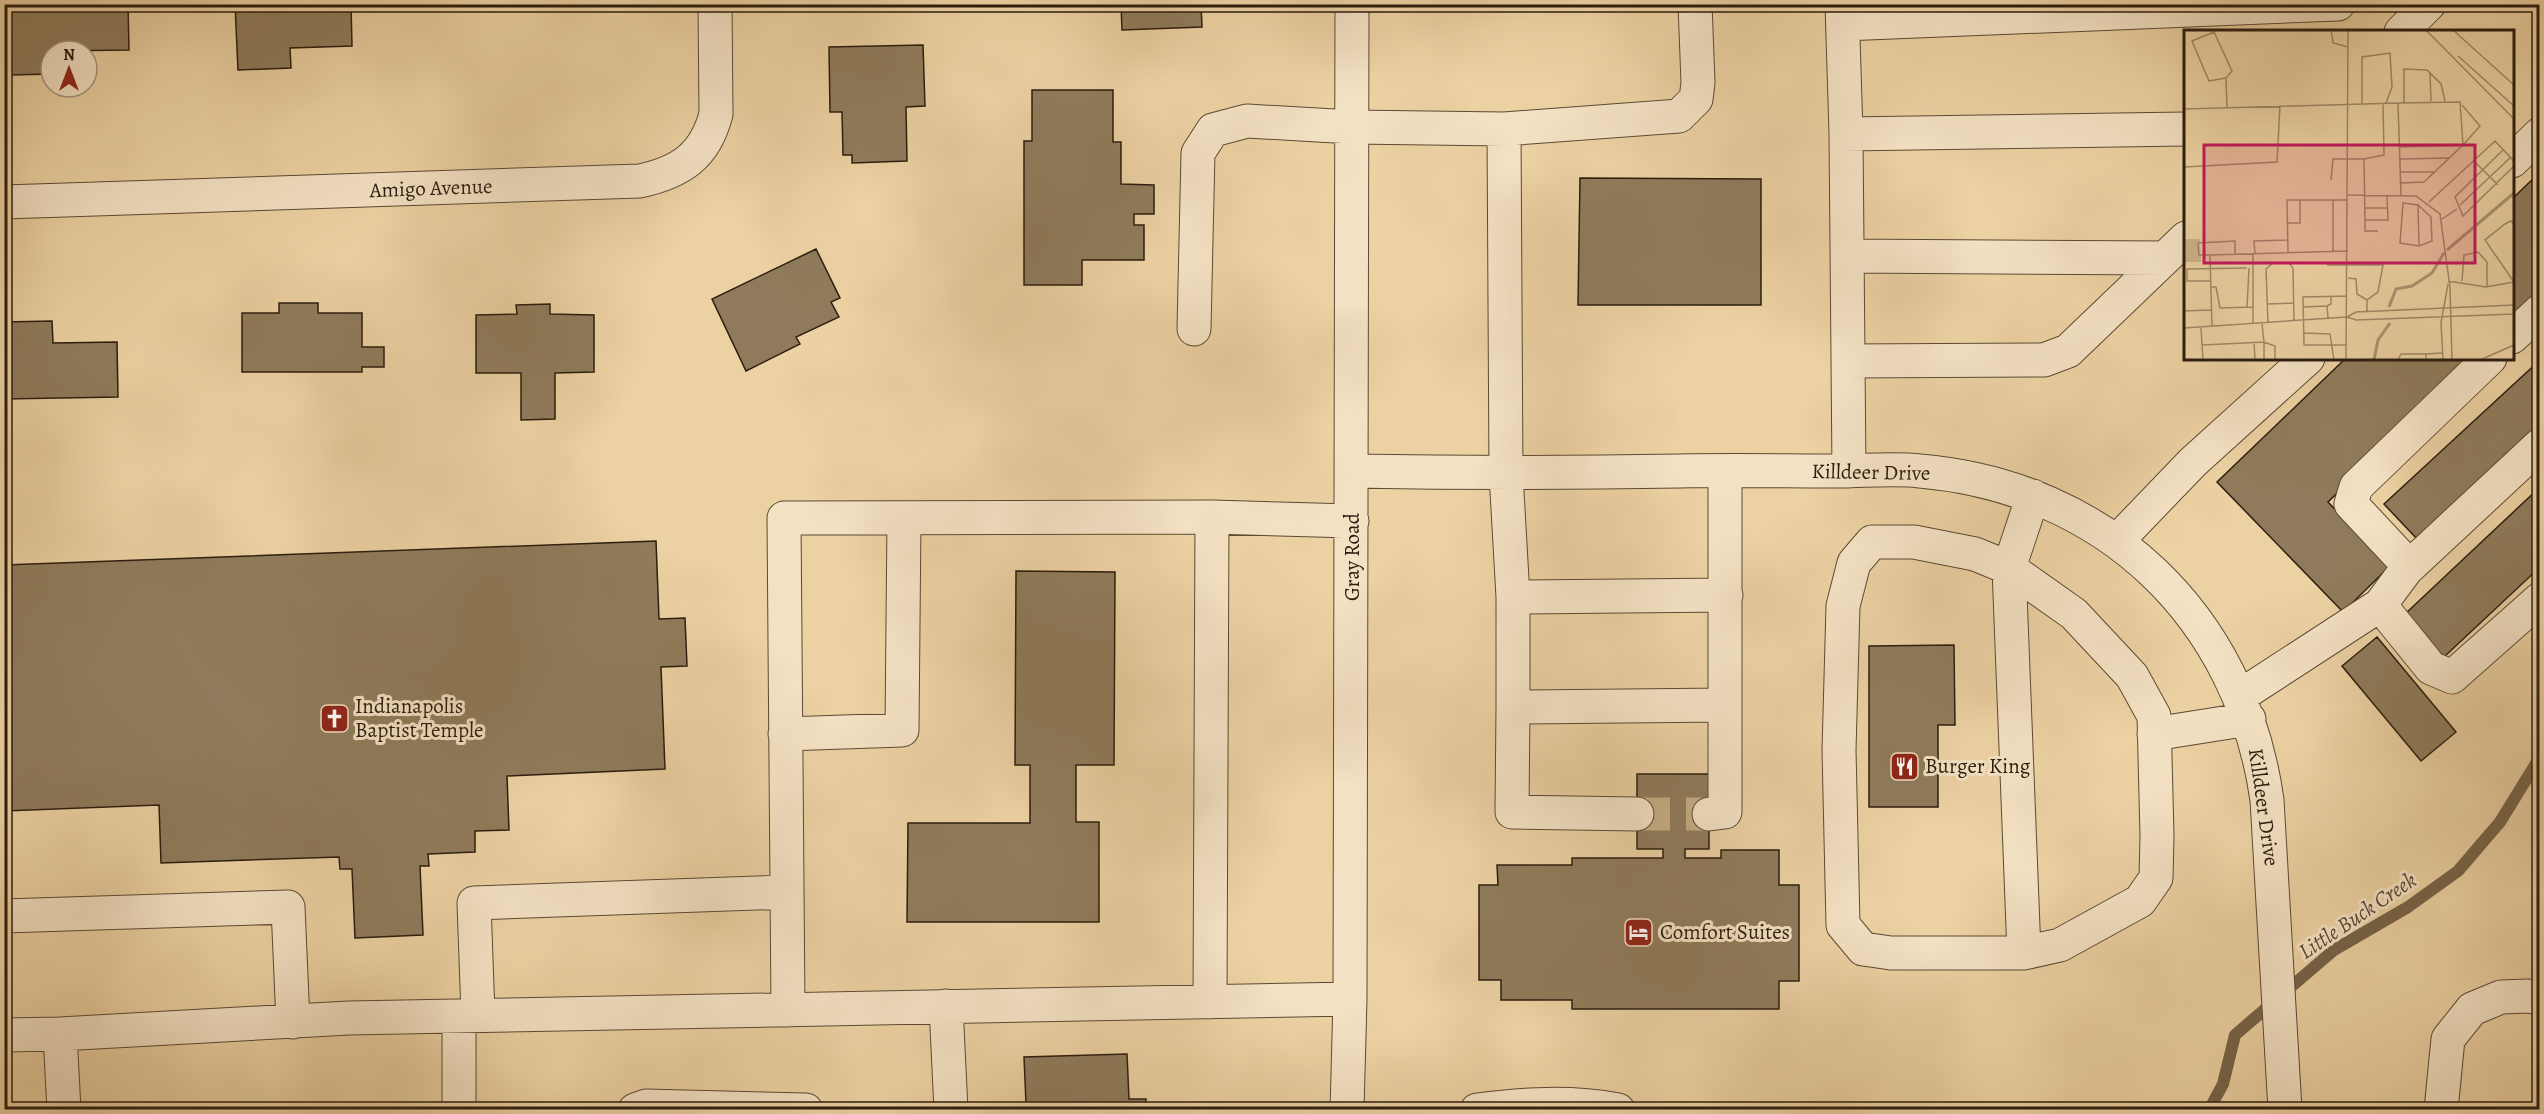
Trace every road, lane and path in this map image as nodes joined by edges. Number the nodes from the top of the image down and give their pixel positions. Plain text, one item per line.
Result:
1 (715, 4) edge
2 (1353, 4) edge
3 (1695, 4) edge
4 (2338, 4) edge
5 (2429, 4) edge
6 (1842, 14) edge
7 (2403, 30) edge
8 (1352, 128) junction
9 (1504, 129) junction
10 (2184, 129) edge
11 (1846, 134) junction
12 (4, 202) edge
13 (2175, 248) edge
14 (1847, 256) junction
15 (2540, 311) edge
16 (1194, 329) dead end
17 (2514, 335) edge
18 (2306, 360) edge
19 (2488, 360) edge
20 (1848, 361) junction
21 (2540, 445) edge
22 (1352, 471) junction
23 (1725, 471) junction
24 (1850, 471) junction
25 (1506, 474) junction
26 (2033, 496) junction
27 (1212, 517) junction
28 (904, 518) junction
29 (1352, 521) junction
30 (2117, 541) junction
31 (2009, 568) junction
32 (2408, 568) junction
33 (1726, 595) junction
34 (1513, 597) junction
35 (2540, 599) edge
36 (2380, 605) junction
37 (1725, 705) junction
38 (1513, 707) junction
39 (2244, 708) junction
40 (785, 734) junction
41 (2154, 734) junction
42 (1637, 814) tunnel mouth
43 (1709, 814) tunnel mouth
44 (787, 892) junction
45 (4, 916) edge
46 (2024, 953) junction
47 (2540, 998) edge
48 (1350, 999) junction
49 (1210, 1002) junction
50 (946, 1006) junction
51 (788, 1010) junction
52 (468, 1016) junction
53 (293, 1022) junction
54 (60, 1034) junction
55 (4, 1035) edge
56 (64, 1110) edge
57 (459, 1110) edge
58 (635, 1110) edge
59 (806, 1110) edge
60 (951, 1110) edge
61 (1347, 1110) edge
62 (1477, 1110) edge
63 (1618, 1110) edge
64 (2285, 1110) edge
65 (2441, 1110) edge

1 - 12 street, Amigo Avenue
2 - 8 street, Gray Road
3 - 9 street
4 - 6 street
5 - 7 street
6 - 11 street
8 - 9 street
8 - 16 street
8 - 22 street, Gray Road
9 - 25 street
10 - 11 street
11 - 14 street
13 - 14 street
13 - 20 street
14 - 20 street
15 - 17 street
18 - 30 street
19 - 32 street
20 - 24 street
21 - 32 street
22 - 25 street, Killdeer Drive
22 - 29 street, Gray Road
23 - 24 street, Killdeer Drive
23 - 25 street, Killdeer Drive
23 - 33 street
24 - 26 street, Killdeer Drive
25 - 34 street
26 - 30 street, Killdeer Drive
26 - 31 street
27 - 28 street
27 - 29 street
27 - 49 street
28 - 40 street
28 - 40 street
29 - 48 street, Gray Road
30 - 39 street, Killdeer Drive
31 - 41 street
31 - 46 street
31 - 46 street
32 - 36 street
33 - 34 street
33 - 37 street
34 - 38 street
35 - 36 street
36 - 39 street
37 - 38 street
37 - 43 street
38 - 42 street
39 - 41 street
39 - 64 street, Killdeer Drive
40 - 44 street
41 - 46 street
44 - 51 street
44 - 52 street
45 - 53 street
47 - 65 street
48 - 49 street
48 - 61 street, Gray Road
49 - 50 street
50 - 51 street
50 - 60 street
51 - 52 street
52 - 53 street
52 - 57 street
53 - 54 street
54 - 55 street
54 - 56 street
58 - 59 street
62 - 63 street

